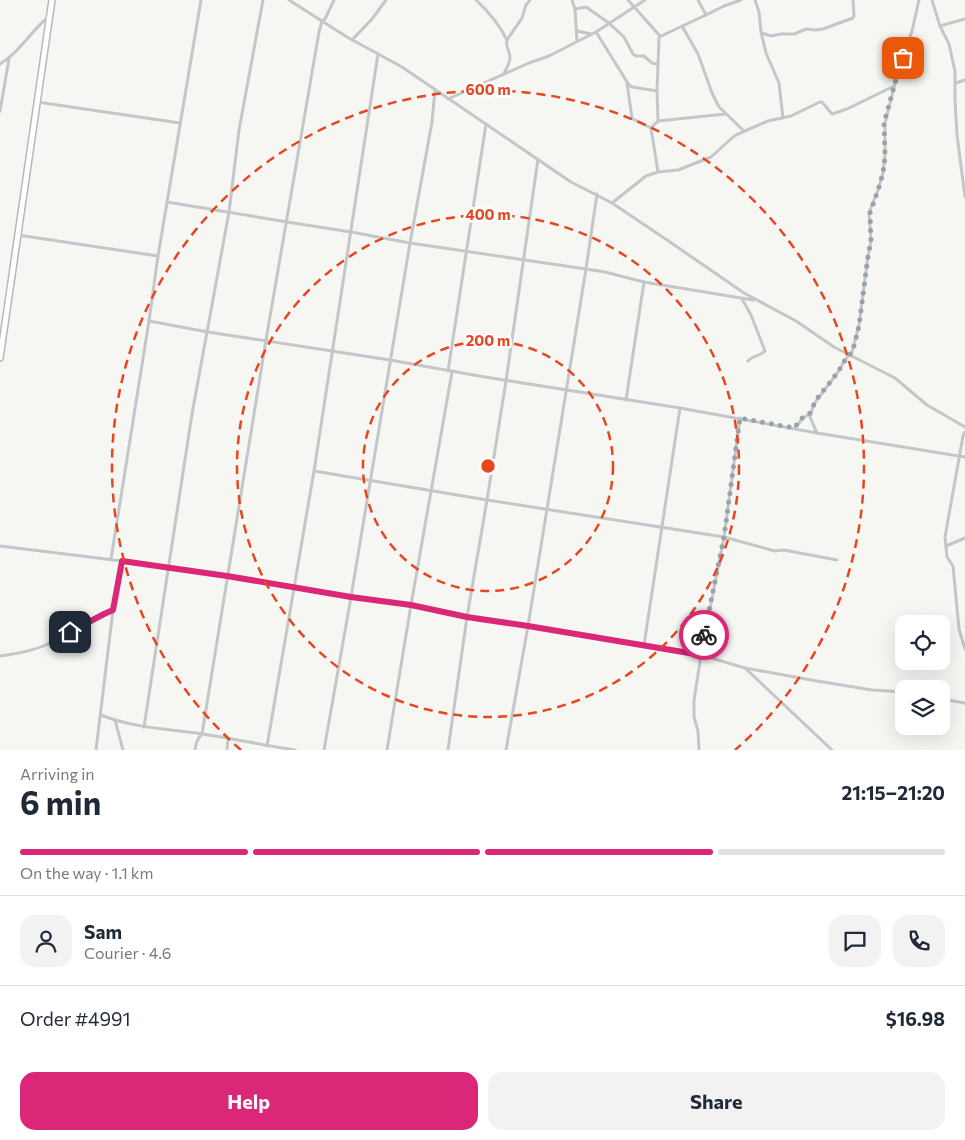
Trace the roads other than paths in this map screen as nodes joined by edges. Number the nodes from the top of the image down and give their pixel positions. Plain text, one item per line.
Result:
1 (52, 0) edge
2 (201, 0) edge
3 (263, 0) edge
4 (290, 0) edge
5 (334, 0) edge
6 (386, 0) edge
7 (476, 0) edge
8 (530, 0) edge
9 (572, 0) edge
10 (628, 0) edge
11 (645, 0) edge
12 (698, 0) edge
13 (741, 0) edge
14 (755, 0) edge
15 (853, 0) edge
16 (919, 0) edge
17 (932, 0) edge
18 (634, 4) edge
19 (575, 9) junction
20 (50, 14) junction
21 (706, 15) junction
22 (965, 19) edge
23 (322, 21) junction
24 (609, 23) junction
25 (682, 26) junction
26 (940, 26) junction
27 (577, 31) junction
28 (596, 32) junction
29 (761, 32) junction
30 (590, 34) junction
31 (660, 36) junction
32 (352, 40) junction
33 (507, 40) junction
34 (577, 42) junction
35 (378, 54) junction
36 (8, 59) junction
37 (0, 64) edge
38 (658, 64) junction
39 (503, 75) junction
40 (965, 80) edge
41 (626, 82) junction
42 (956, 83) junction
43 (894, 86) junction
44 (435, 89) junction
45 (657, 91) junction
46 (448, 99) junction
47 (37, 102) junction
48 (0, 111) edge
49 (726, 114) junction
50 (783, 118) junction
51 (658, 120) junction
52 (180, 123) junction
53 (486, 124) junction
54 (651, 128) junction
55 (744, 131) junction
56 (965, 140) edge
57 (958, 142) junction
58 (538, 159) junction
59 (658, 172) junction
60 (596, 194) junction
61 (965, 197) edge
62 (167, 202) junction
63 (612, 203) junction
64 (229, 212) junction
65 (286, 222) junction
66 (351, 232) junction
67 (18, 235) junction
68 (410, 242) junction
69 (467, 250) junction
70 (158, 256) junction
71 (524, 259) junction
72 (586, 269) junction
73 (644, 282) junction
74 (742, 299) junction
75 (756, 300) junction
76 (149, 321) junction
77 (208, 332) junction
78 (266, 340) junction
79 (332, 352) junction
80 (850, 355) junction
81 (0, 358) edge
82 (390, 360) junction
83 (748, 361) dead end
84 (450, 371) junction
85 (506, 381) junction
86 (566, 390) junction
87 (626, 400) junction
88 (680, 408) junction
89 (810, 413) junction
90 (740, 418) junction
91 (965, 427) edge
92 (794, 428) junction
93 (965, 432) edge
94 (817, 433) junction
95 (960, 456) junction
96 (965, 457) edge
97 (314, 471) junction
98 (370, 480) junction
99 (432, 490) junction
100 (488, 500) junction
101 (547, 510) junction
102 (661, 528) junction
103 (724, 537) junction
104 (965, 538) edge
105 (0, 546) edge
106 (946, 546) junction
107 (111, 559) junction
108 (837, 560) dead end
109 (122, 561) junction
110 (168, 567) junction
111 (227, 576) junction
112 (295, 587) junction
113 (351, 597) junction
114 (411, 605) junction
115 (113, 610) junction
116 (467, 617) junction
117 (959, 624) junction
118 (965, 624) edge
119 (528, 626) junction
120 (644, 645) junction
121 (965, 649) edge
122 (701, 655) junction
123 (0, 656) edge
124 (745, 668) junction
125 (895, 691) edge
126 (950, 700) edge
127 (965, 703) edge
128 (101, 715) junction
129 (115, 720) junction
130 (144, 727) junction
131 (202, 734) junction
132 (228, 739) junction
133 (267, 746) junction
134 (96, 750) edge
135 (123, 750) edge
136 (195, 750) edge
137 (227, 750) edge
138 (295, 750) edge
139 (324, 750) edge
140 (388, 750) edge
141 (448, 750) edge
142 (506, 750) edge
143 (699, 750) edge
144 (832, 750) edge

1 - 20 main road
2 - 52 street
3 - 64 street
4 - 23 street
5 - 23 street
6 - 32 street
7 - 33 street
8 - 33 street
9 - 19 street
10 - 18 street
11 - 18 street
12 - 21 street
13 - 21 street
14 - 29 street
15 - 29 street
16 - 43 street
17 - 26 street
18 - 24 street
18 - 31 street
19 - 24 street
19 - 27 street
20 - 36 street
20 - 47 main road
21 - 25 street
22 - 26 street
23 - 32 street
23 - 65 street
24 - 28 street
24 - 38 street
25 - 31 street
25 - 49 street
26 - 42 street
27 - 30 street
27 - 34 street
28 - 30 street
28 - 41 street
29 - 50 street
30 - 34 street
31 - 38 street
32 - 35 street
33 - 39 street
34 - 39 street
35 - 44 street
35 - 66 street
36 - 37 street
36 - 48 street
38 - 45 street
39 - 46 street
40 - 42 street
41 - 45 street
41 - 54 street
42 - 57 street
43 - 50 street
43 - 80 street
44 - 46 street
44 - 68 street
45 - 51 street
46 - 53 street
47 - 52 street
47 - 67 main road
49 - 51 street
49 - 55 street
50 - 55 street
51 - 54 street
52 - 62 street
53 - 58 street
53 - 69 street
54 - 59 street
55 - 59 street
56 - 57 street
57 - 61 street
58 - 60 street
58 - 71 street
59 - 63 street
60 - 63 street
60 - 72 street
62 - 64 street
62 - 70 street
63 - 75 street
64 - 65 street
64 - 77 street
65 - 66 street
65 - 78 street
66 - 68 street
66 - 79 street
67 - 70 street
67 - 81 main road
68 - 69 street
68 - 82 street
69 - 71 street
69 - 84 street
70 - 76 street
71 - 72 street
71 - 85 street
72 - 73 street
72 - 86 street
73 - 74 street
73 - 87 street
74 - 75 street
74 - 83 street
75 - 80 street
76 - 77 street
76 - 107 street
77 - 78 street
77 - 110 street
78 - 79 street
78 - 111 street
79 - 82 street
79 - 97 street
80 - 89 street
80 - 91 street
82 - 84 street
82 - 98 street
84 - 85 street
84 - 99 street
85 - 86 street
85 - 100 street
86 - 87 street
86 - 101 street
87 - 88 street
88 - 90 street
88 - 102 street
89 - 92 street
89 - 94 street
90 - 92 street
90 - 103 street
92 - 94 street
93 - 95 street
94 - 95 street
95 - 96 street
95 - 106 street
97 - 98 street
97 - 112 street
98 - 99 street
98 - 113 street
99 - 100 street
99 - 114 street
100 - 101 street
100 - 116 street
101 - 102 street
101 - 119 street
102 - 103 street
102 - 120 street
103 - 108 street
103 - 122 street
104 - 106 street
105 - 107 street
106 - 117 street
107 - 109 street
109 - 110 street
109 - 115 street
110 - 111 street
110 - 130 street
111 - 112 street
111 - 131 street
112 - 113 street
112 - 133 street
113 - 114 street
113 - 139 street
114 - 116 street
114 - 140 street
115 - 123 street
115 - 128 street
116 - 119 street
116 - 141 street
117 - 118 street
117 - 121 street
119 - 120 street
119 - 142 street
120 - 122 street
122 - 124 street
122 - 143 street
124 - 125 street
124 - 144 street
126 - 127 street
128 - 129 street
128 - 134 street
129 - 130 street
129 - 135 street
130 - 131 street
131 - 132 street
131 - 136 street
132 - 133 street
132 - 137 street
133 - 138 street

